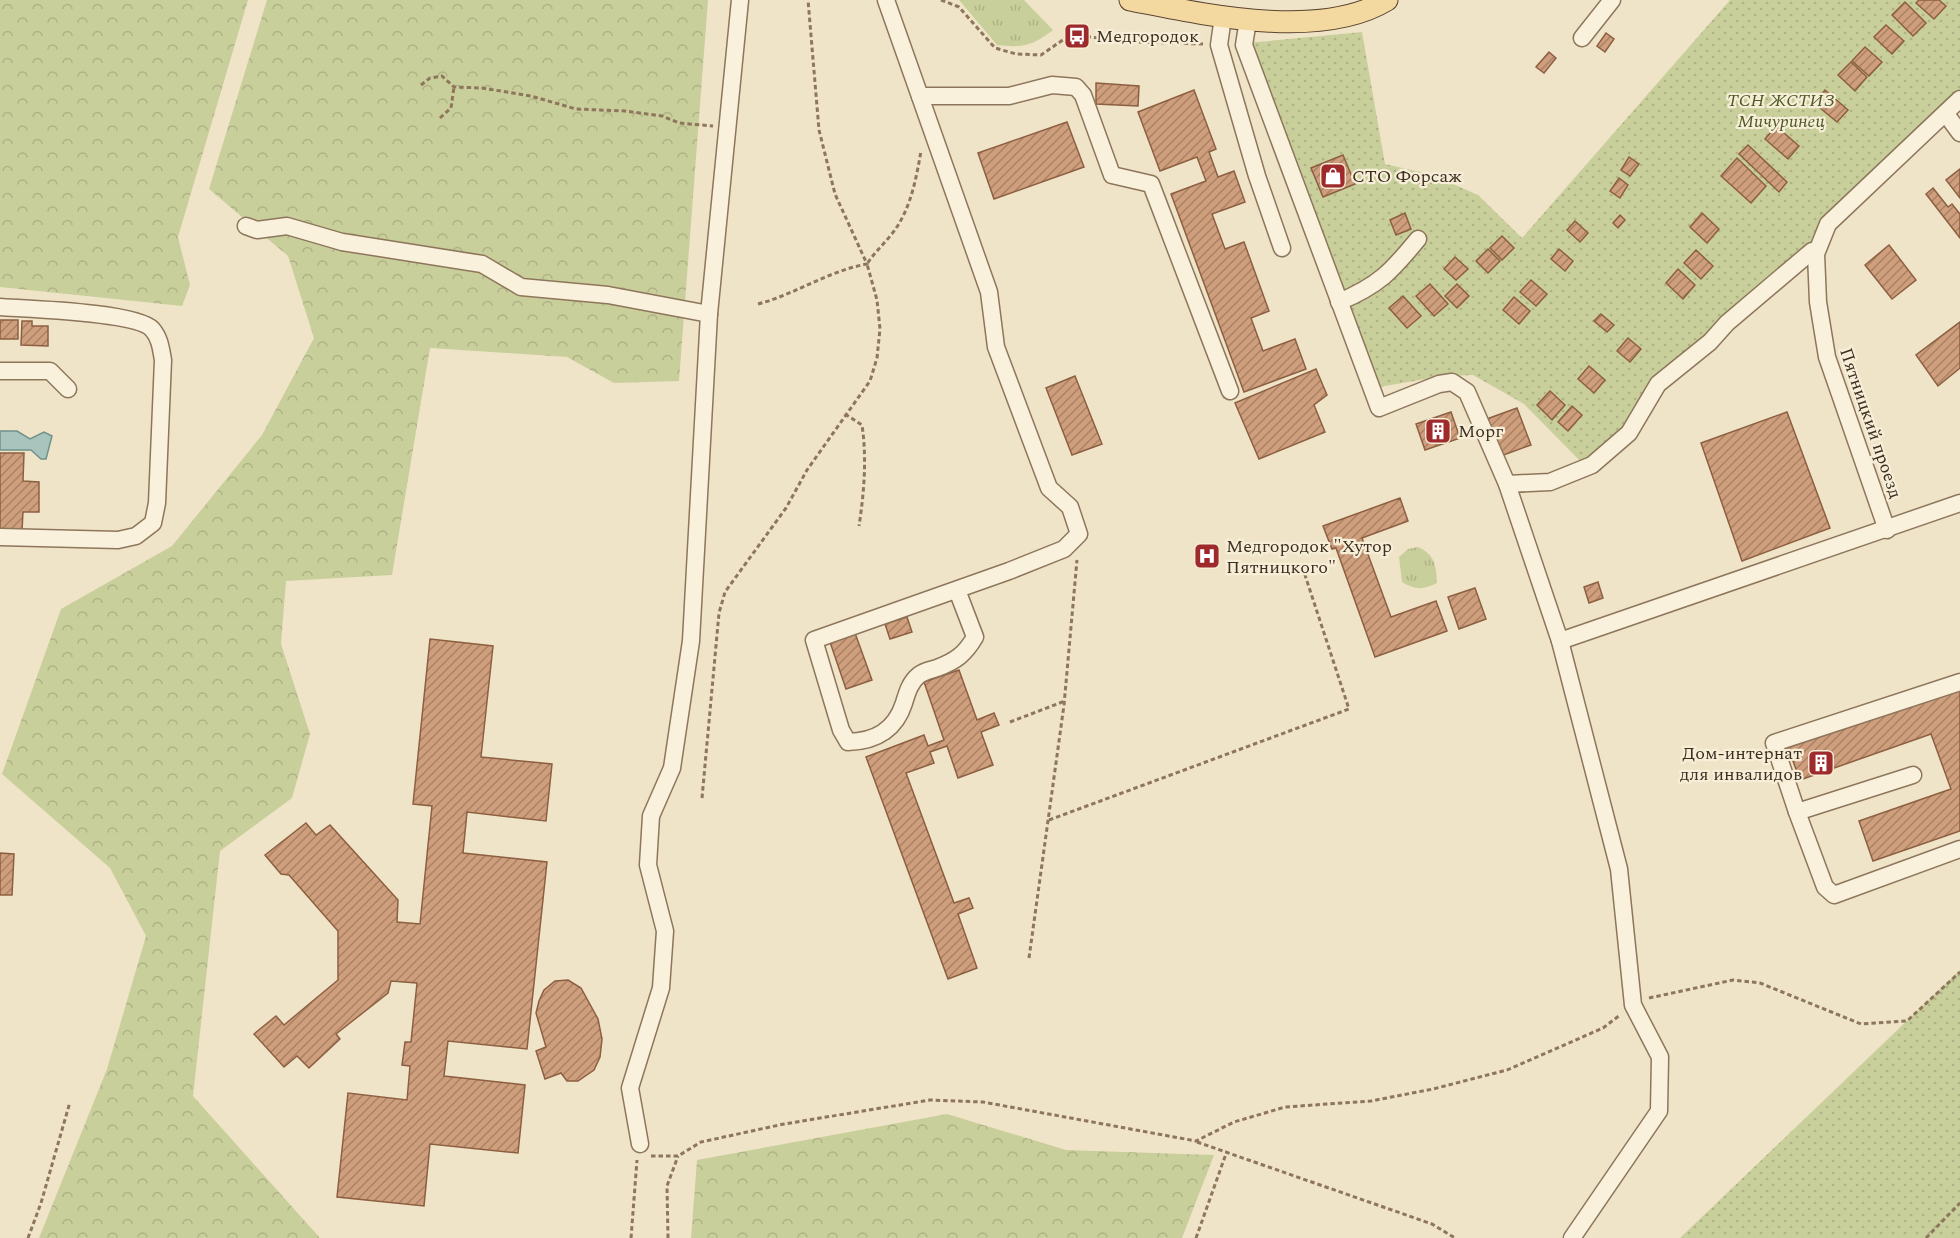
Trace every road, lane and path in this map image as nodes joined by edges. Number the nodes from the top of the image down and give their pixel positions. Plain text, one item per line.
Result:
1 (740, 0) edge
2 (808, 0) edge
3 (886, 0) edge
4 (941, 0) edge
5 (1130, 0) edge
6 (1387, 0) edge
7 (1612, 0) edge
8 (1223, 17) junction
9 (1248, 20) junction
10 (1582, 38) dead end
11 (1219, 45) junction
12 (421, 85) dead end
13 (454, 87) junction
14 (920, 96) junction
15 (1960, 99) edge
16 (1946, 114) junction
17 (927, 117) junction
18 (440, 118) dead end
19 (727, 128) junction
20 (1960, 133) edge
21 (246, 226) dead end
22 (1418, 239) dead end
23 (1282, 248) dead end
24 (1812, 252) dead end
25 (867, 264) junction
26 (1339, 302) junction
27 (758, 304) dead end
28 (0, 307) edge
29 (709, 314) junction
30 (0, 371) edge
31 (68, 389) dead end
32 (1230, 391) dead end
33 (845, 414) junction
34 (1507, 484) junction
35 (1960, 503) edge
36 (859, 526) dead end
37 (1887, 530) junction
38 (1079, 534) junction
39 (0, 537) edge
40 (1303, 569) dead end
41 (957, 590) junction
42 (1560, 641) junction
43 (1960, 682) edge
44 (1065, 701) junction
45 (1010, 722) dead end
46 (1912, 775) dead end
47 (702, 798) dead end
48 (1797, 812) junction
49 (1049, 820) junction
50 (1960, 849) edge
51 (1029, 958) dead end
52 (1960, 972) edge
53 (1633, 1005) junction
54 (70, 1102) dead end
55 (1196, 1141) junction
56 (640, 1144) junction
57 (1227, 1151) junction
58 (678, 1156) junction
59 (1960, 1203) edge
60 (28, 1238) edge
61 (631, 1238) edge
62 (668, 1238) edge
63 (1196, 1238) edge
64 (1455, 1238) edge
65 (1572, 1238) edge
66 (1926, 1238) edge

1 - 19 street
2 - 25 path
3 - 14 street
4 - 11 path
5 - 8 main road
6 - 9 main road
7 - 10 street
8 - 9 main road
8 - 11 street
9 - 26 street
11 - 23 street
12 - 13 path
13 - 18 path
13 - 19 path
14 - 17 street
14 - 32 street
15 - 16 street, Пятницкий проезд
16 - 20 street
16 - 37 street, Пятницкий проезд
17 - 25 path
17 - 38 street
19 - 29 street
21 - 29 street
22 - 26 street
24 - 34 street
25 - 27 path
25 - 33 path
26 - 34 street
28 - 39 street
29 - 56 street
30 - 31 street
33 - 36 path
33 - 47 path
34 - 42 street
35 - 37 street
37 - 42 street
38 - 41 street
38 - 44 path
40 - 49 path
41 - 41 street
42 - 53 street
43 - 48 street
44 - 45 path
44 - 49 path
46 - 48 street
48 - 50 street
49 - 51 path
52 - 53 path
53 - 55 path
53 - 65 street
54 - 60 path
55 - 57 path
55 - 58 path
56 - 58 path
56 - 61 path
57 - 63 path
57 - 64 path
58 - 62 path
59 - 66 path

